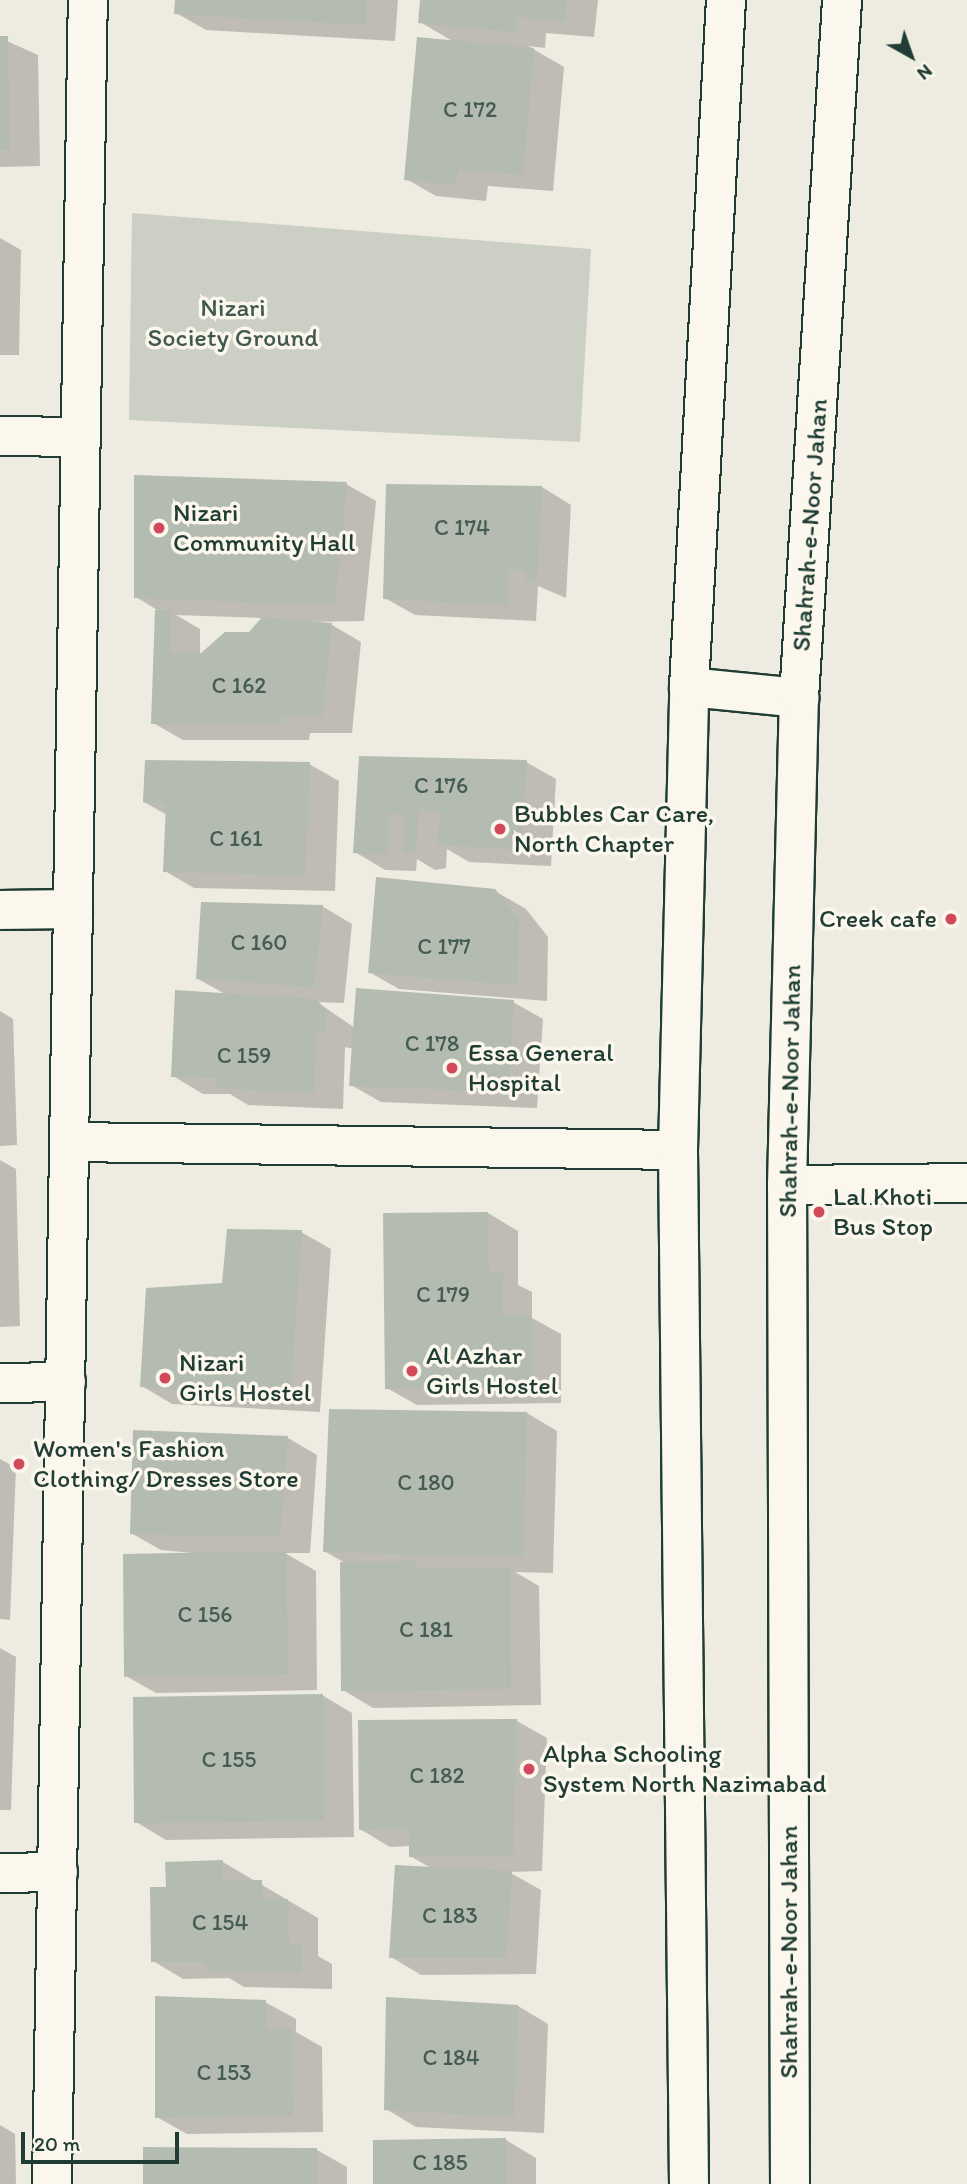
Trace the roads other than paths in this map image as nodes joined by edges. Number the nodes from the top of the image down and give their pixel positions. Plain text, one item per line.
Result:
1 (88, 0) edge
2 (726, 0) edge
3 (842, 0) edge
4 (0, 436) edge
5 (81, 437) junction
6 (689, 687) junction
7 (799, 698) junction
8 (73, 909) junction
9 (0, 910) edge
10 (69, 1142) junction
11 (678, 1150) junction
12 (967, 1183) edge
13 (787, 1185) junction
14 (0, 1382) edge
15 (66, 1382) junction
16 (58, 1872) junction
17 (0, 1873) edge
18 (52, 2184) edge
19 (689, 2184) edge
20 (790, 2184) edge

1 - 5 main road
2 - 6 main road
3 - 7 main road, Shahrah-e-Noor Jahan
4 - 5 main road
5 - 8 main road
6 - 7 main road
6 - 11 main road
7 - 13 main road, Shahrah-e-Noor Jahan
8 - 9 main road
8 - 10 main road
10 - 11 main road
10 - 15 main road
11 - 19 main road
12 - 13 main road
13 - 20 main road, Shahrah-e-Noor Jahan
14 - 15 main road
15 - 16 main road
16 - 17 main road
16 - 18 main road

